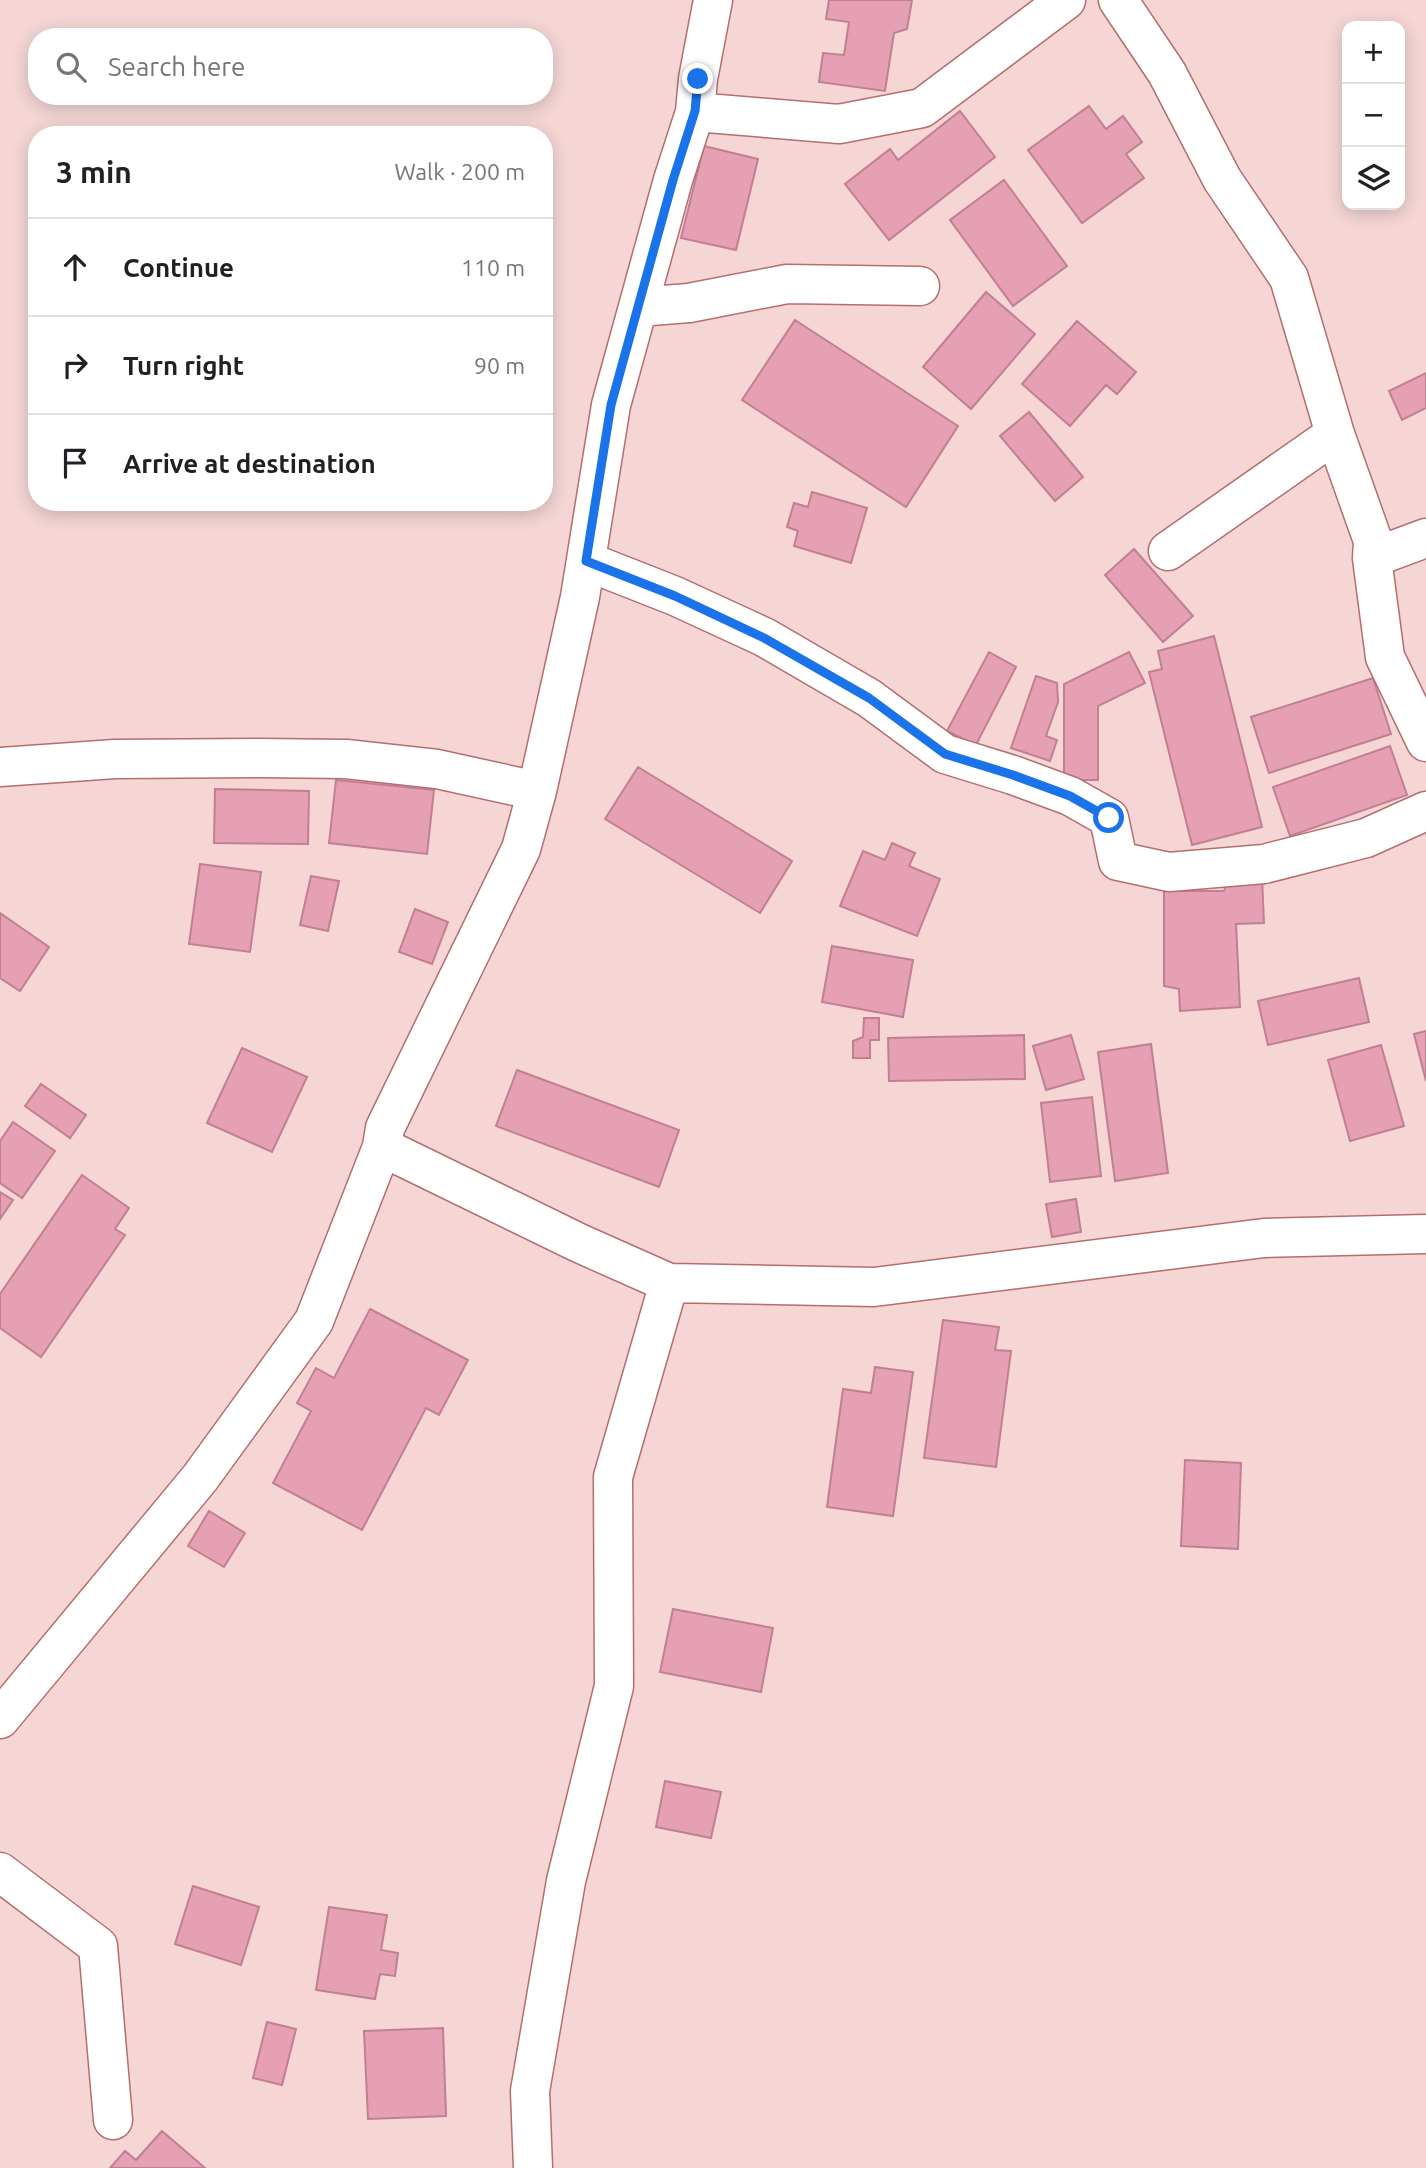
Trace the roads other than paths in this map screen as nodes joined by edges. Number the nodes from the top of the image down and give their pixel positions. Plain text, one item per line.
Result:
1 (713, 0) edge
2 (1066, 0) edge
3 (1118, 0) edge
4 (695, 111) junction
5 (920, 286) dead end
6 (638, 307) junction
7 (1335, 433) junction
8 (1426, 538) edge
9 (1168, 551) dead end
10 (1372, 558) junction
11 (586, 561) junction
12 (1426, 742) edge
13 (0, 767) edge
14 (537, 791) junction
15 (1426, 811) edge
16 (382, 1147) junction
17 (1426, 1234) edge
18 (670, 1283) junction
19 (0, 1719) edge
20 (0, 1872) edge
21 (113, 2120) dead end
22 (533, 2168) edge

1 - 4 street
2 - 4 street
3 - 7 street
4 - 6 street
5 - 6 street
6 - 11 street
7 - 9 street
7 - 10 street
8 - 10 street
10 - 12 street
11 - 14 street
11 - 15 street
13 - 14 street
14 - 16 street
16 - 18 street
16 - 19 street
17 - 18 street
18 - 22 street
20 - 21 street

